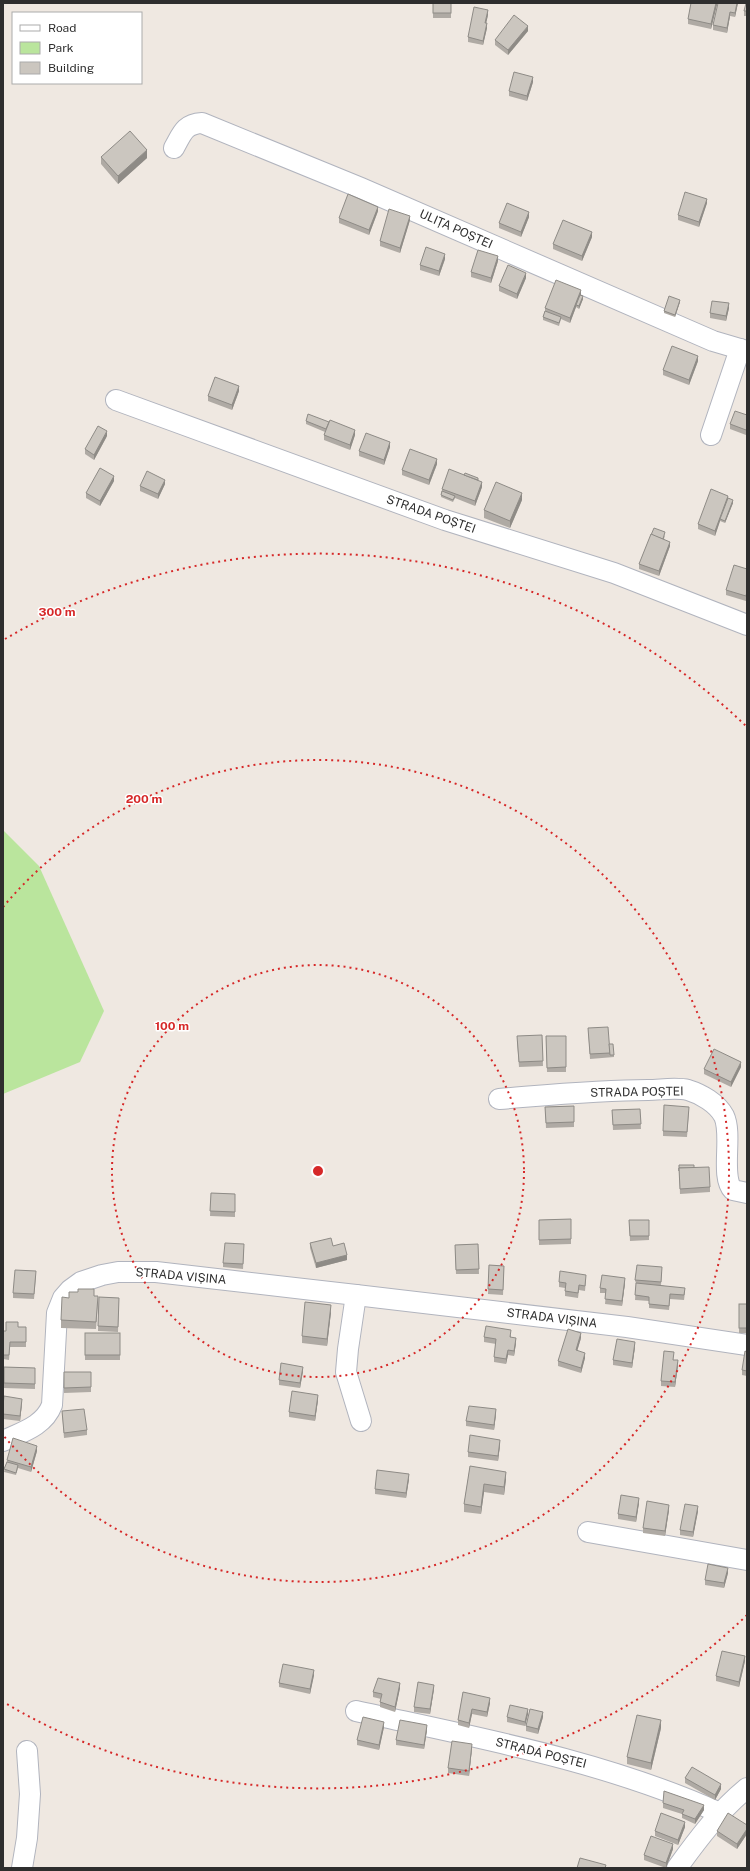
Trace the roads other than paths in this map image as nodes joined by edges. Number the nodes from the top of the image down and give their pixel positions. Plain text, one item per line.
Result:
1 (174, 148) dead end
2 (744, 350) edge
3 (116, 400) dead end
4 (711, 435) dead end
5 (747, 625) edge
6 (499, 1099) dead end
7 (747, 1193) edge
8 (356, 1295) junction
9 (747, 1345) edge
10 (361, 1421) dead end
11 (3, 1441) edge
12 (588, 1532) dead end
13 (747, 1560) edge
14 (356, 1711) dead end
15 (27, 1751) dead end
16 (747, 1788) edge
17 (720, 1814) junction
18 (22, 1868) edge
19 (678, 1868) edge

1 - 2 street, ULIȚA POȘTEI
2 - 4 street
3 - 5 street, STRADA POȘTEI
6 - 7 street, STRADA POȘTEI
8 - 9 street, STRADA VIȘINA
8 - 10 street
8 - 11 street, STRADA VIȘINA
12 - 13 street
14 - 17 street, STRADA POȘTEI
15 - 18 street
16 - 17 street
17 - 19 street

